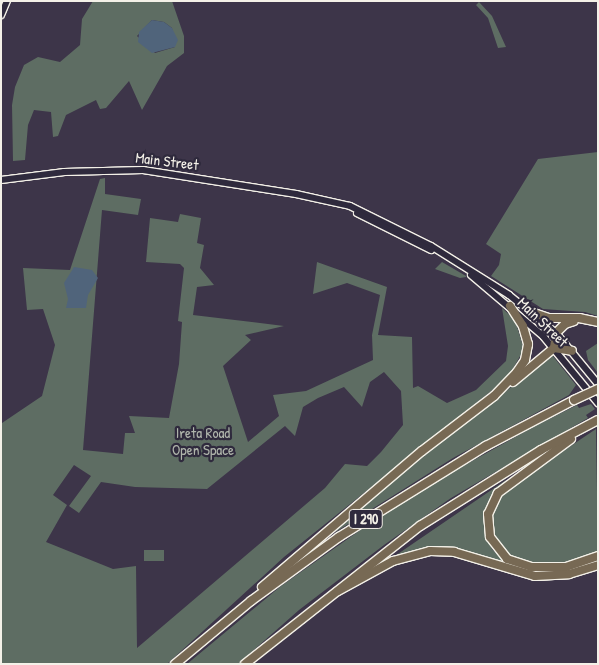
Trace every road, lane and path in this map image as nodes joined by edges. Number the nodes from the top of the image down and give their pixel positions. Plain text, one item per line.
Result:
1 (7, 1) edge
2 (1, 15) edge
3 (1, 180) edge
4 (328, 201) junction
5 (389, 229) junction
6 (406, 233) junction
7 (444, 255) junction
8 (463, 267) junction
9 (510, 306) junction
10 (531, 312) junction
11 (586, 319) junction
12 (598, 322) edge
13 (556, 333) junction
14 (554, 348) junction
15 (572, 351) junction
16 (598, 384) edge
17 (598, 389) edge
18 (494, 396) junction
19 (598, 403) edge
20 (592, 424) edge
21 (598, 556) edge
22 (598, 565) edge
23 (327, 596) junction
24 (233, 615) junction
25 (175, 664) edge
26 (244, 664) edge

1 - 2 main road
3 - 4 main road, Main Street
4 - 5 main road, Main Street
4 - 6 main road, Main Street
5 - 6 main road
5 - 7 main road, Main Street
6 - 7 main road, Main Street
7 - 8 main road, Main Street
8 - 9 main road, Main Street
8 - 10 main road, Main Street
9 - 14 main road, Main Street
9 - 18 highway
10 - 11 highway
10 - 13 main road, Main Street
11 - 12 highway
11 - 13 highway
13 - 14 highway
13 - 15 main road, Main Street
14 - 15 highway
14 - 18 highway
14 - 19 main road, Main Street
15 - 16 main road, Main Street
17 - 24 highway, I 290, bridge
18 - 24 highway
20 - 21 highway
20 - 23 highway, I 290
22 - 23 highway
23 - 26 highway, I 290
24 - 25 highway, I 290

